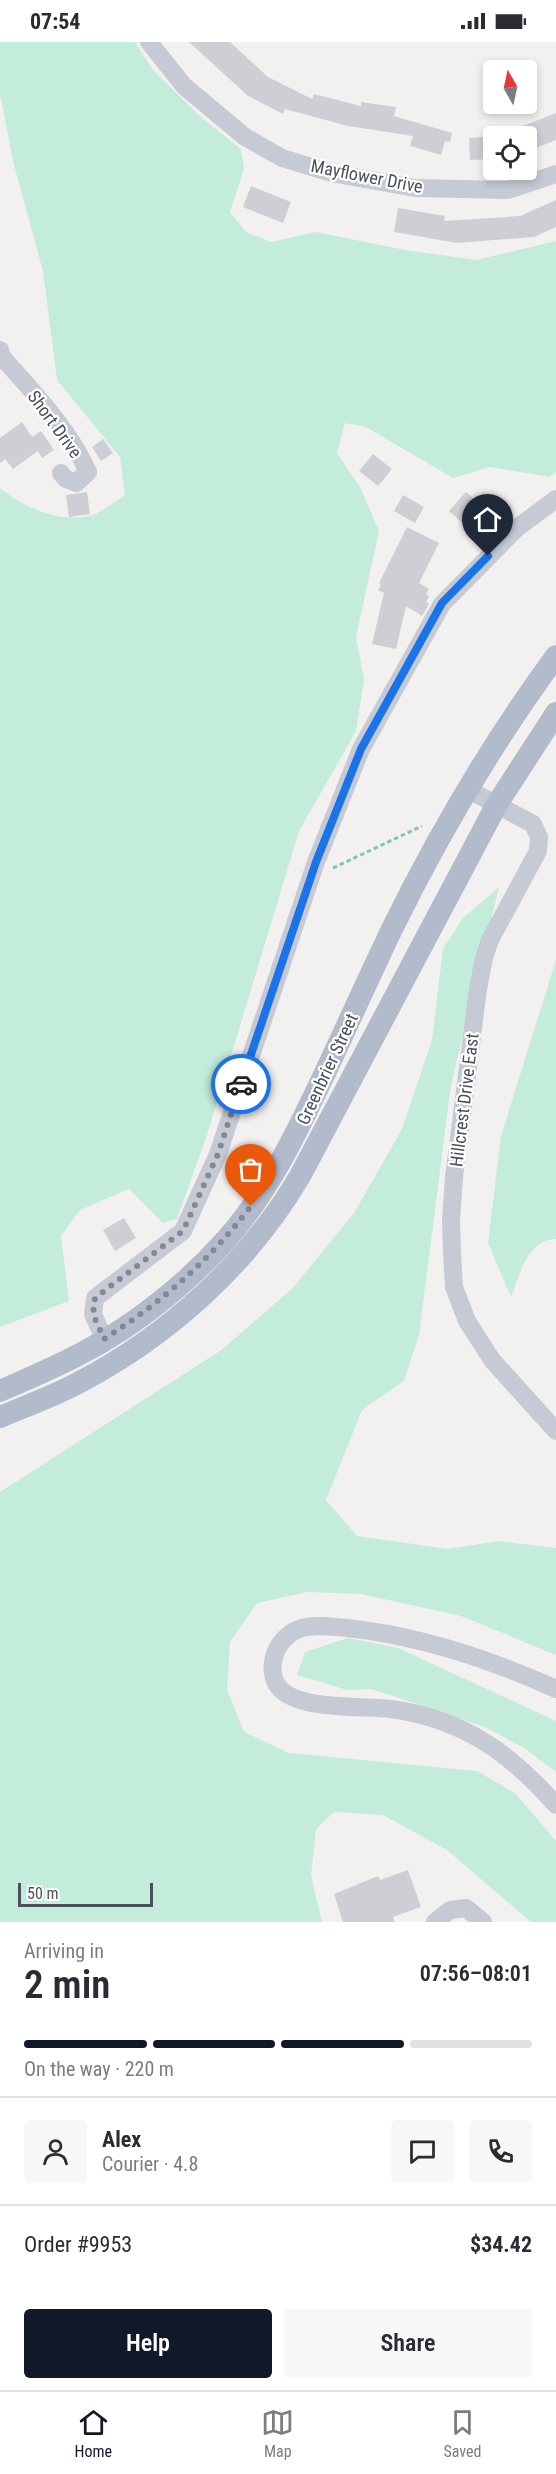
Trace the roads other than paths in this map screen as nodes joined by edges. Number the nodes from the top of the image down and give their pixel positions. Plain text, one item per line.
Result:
1 (149, 42) edge
2 (556, 174) edge
3 (0, 350) edge
4 (61, 473) dead end
5 (556, 499) edge
6 (556, 656) edge
7 (556, 713) edge
8 (467, 789) junction
9 (496, 804) junction
10 (104, 1339) junction
11 (0, 1391) edge
12 (0, 1417) edge
13 (556, 1431) edge
14 (556, 1689) edge
15 (556, 1805) edge
16 (435, 1922) edge
17 (483, 1922) edge

1 - 2 street, Mayflower Drive
3 - 4 street, Short Drive
5 - 10 street
6 - 8 main road, Greenbrier Street
7 - 9 main road, Greenbrier Street
8 - 9 street, Hillcrest Drive East
8 - 10 main road, Greenbrier Street
9 - 12 main road, Greenbrier Street
9 - 13 street, Hillcrest Drive East
10 - 11 main road, Greenbrier Street
14 - 15 street
16 - 17 street

